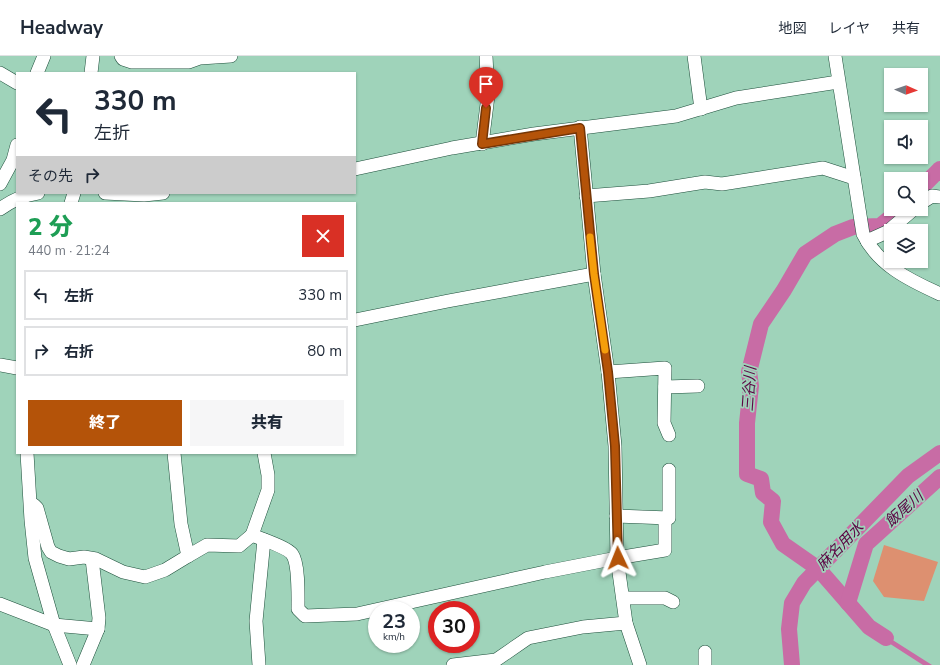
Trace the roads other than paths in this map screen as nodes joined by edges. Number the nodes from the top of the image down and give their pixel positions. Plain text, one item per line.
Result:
1 (44, 56) edge
2 (51, 56) edge
3 (93, 56) edge
4 (121, 56) edge
5 (231, 56) edge
6 (486, 56) edge
7 (694, 56) edge
8 (834, 56) edge
9 (190, 68) edge
10 (37, 72) edge
11 (46, 72) edge
12 (91, 72) edge
13 (0, 73) edge
14 (16, 82) edge
15 (838, 82) junction
16 (701, 109) junction
17 (580, 128) junction
18 (482, 144) junction
19 (16, 149) edge
20 (356, 169) edge
21 (854, 178) junction
22 (0, 184) edge
23 (35, 194) edge
24 (112, 194) edge
25 (160, 194) edge
26 (586, 196) junction
27 (940, 197) edge
28 (144, 199) edge
29 (928, 199) edge
30 (0, 209) edge
31 (906, 216) edge
32 (865, 237) junction
33 (594, 274) junction
34 (940, 294) edge
35 (356, 320) edge
36 (0, 366) edge
37 (16, 368) edge
38 (608, 372) junction
39 (698, 386) dead end
40 (665, 387) junction
41 (669, 435) dead end
42 (27, 454) edge
43 (174, 454) edge
44 (264, 454) edge
45 (669, 470) dead end
46 (30, 502) junction
47 (616, 516) junction
48 (666, 518) junction
49 (252, 535) junction
50 (264, 540) junction
51 (188, 556) junction
52 (618, 558) junction
53 (92, 559) junction
54 (623, 598) junction
55 (673, 602) dead end
56 (0, 604) edge
57 (626, 623) junction
58 (54, 625) junction
59 (98, 628) junction
60 (496, 662) edge
61 (70, 665) edge
62 (83, 665) edge
63 (259, 665) edge
64 (453, 665) edge
65 (640, 665) edge

1 - 10 street
2 - 11 street
3 - 12 street
4 - 9 street
5 - 9 street
6 - 18 street
7 - 16 street
8 - 15 street
13 - 14 street
15 - 16 street
15 - 21 street
16 - 17 street
17 - 18 street
17 - 26 street
18 - 20 street
19 - 22 street
21 - 26 street
21 - 32 street
23 - 30 street
24 - 28 street
25 - 28 street
26 - 33 street
27 - 29 street
31 - 32 street
32 - 34 street
33 - 35 street
33 - 38 street
36 - 37 street
38 - 40 street
38 - 47 street
39 - 40 street
40 - 41 street
42 - 46 street
43 - 51 street
44 - 49 street
45 - 48 street
46 - 53 street
46 - 58 street
47 - 48 street
47 - 52 street
48 - 52 street
49 - 50 street
49 - 51 street
50 - 52 street
50 - 63 street
51 - 53 street
52 - 54 street
53 - 59 street
54 - 55 street
54 - 57 street
56 - 58 street
57 - 60 street
57 - 65 street
58 - 59 street
58 - 61 street
59 - 62 street
60 - 64 street

